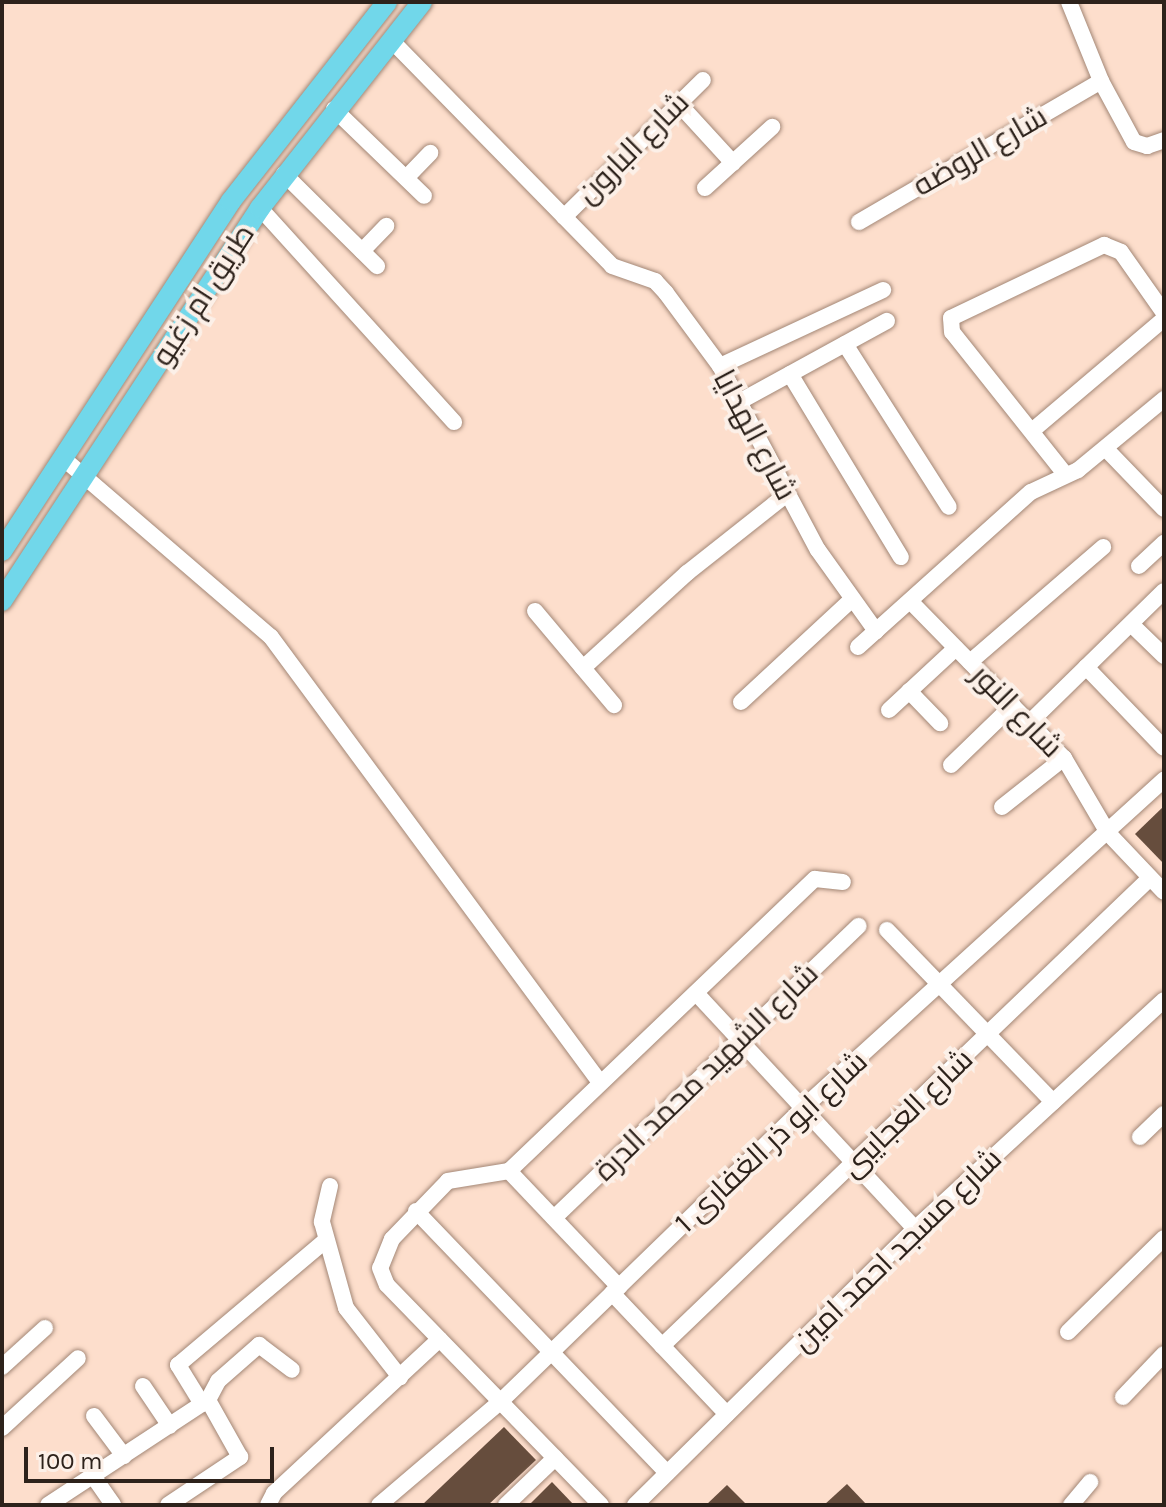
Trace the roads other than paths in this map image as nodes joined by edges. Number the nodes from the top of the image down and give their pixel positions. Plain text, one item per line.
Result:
1 (387, 2) edge
2 (422, 2) edge
3 (1069, 2) edge
4 (391, 40) junction
5 (703, 80) dead end
6 (1101, 81) junction
7 (679, 104) junction
8 (334, 109) junction
9 (772, 127) dead end
10 (1164, 140) edge
11 (430, 153) dead end
12 (733, 163) junction
13 (284, 174) junction
14 (406, 178) junction
15 (705, 188) dead end
16 (424, 196) dead end
17 (260, 208) junction
18 (564, 217) junction
19 (859, 222) dead end
20 (386, 226) dead end
21 (362, 251) junction
22 (377, 266) dead end
23 (883, 290) dead end
24 (1164, 316) edge
25 (887, 321) dead end
26 (845, 344) junction
27 (720, 366) junction
28 (790, 374) junction
29 (1164, 399) edge
30 (737, 403) junction
31 (454, 422) dead end
32 (1033, 430) junction
33 (1107, 450) junction
34 (64, 459) junction
35 (1065, 474) junction
36 (86, 477) junction
37 (787, 494) junction
38 (949, 507) dead end
39 (1164, 509) edge
40 (1164, 543) edge
41 (1103, 547) dead end
42 (2, 551) edge
43 (901, 557) dead end
44 (1139, 566) dead end
45 (1164, 591) edge
46 (851, 600) junction
47 (2, 601) edge
48 (910, 601) junction
49 (535, 611) dead end
50 (1131, 624) junction
51 (876, 631) junction
52 (858, 647) dead end
53 (956, 648) junction
54 (1164, 656) edge
55 (970, 662) junction
56 (1086, 667) junction
57 (583, 668) junction
58 (909, 691) junction
59 (741, 702) dead end
60 (614, 705) dead end
61 (1013, 705) junction
62 (889, 710) dead end
63 (1030, 722) junction
64 (940, 723) dead end
65 (1164, 748) edge
66 (1064, 758) junction
67 (951, 765) dead end
68 (1163, 782) edge
69 (1002, 807) dead end
70 (1108, 833) junction
71 (1150, 878) junction
72 (843, 882) dead end
73 (1164, 892) edge
74 (858, 926) dead end
75 (887, 930) dead end
76 (940, 984) junction
77 (696, 993) junction
78 (1164, 1000) edge
79 (989, 1035) junction
80 (739, 1040) junction
81 (599, 1081) junction
82 (1053, 1102) junction
83 (803, 1108) junction
84 (1164, 1114) edge
85 (1140, 1137) dead end
86 (855, 1164) junction
87 (509, 1171) junction
88 (330, 1186) dead end
89 (416, 1211) junction
90 (554, 1218) junction
91 (915, 1229) junction
92 (1164, 1238) edge
93 (326, 1240) junction
94 (615, 1290) junction
95 (45, 1328) dead end
96 (1068, 1332) dead end
97 (440, 1339) junction
98 (662, 1346) junction
99 (552, 1350) junction
100 (1164, 1354) edge
101 (78, 1358) dead end
102 (2, 1367) edge
103 (292, 1370) dead end
104 (400, 1377) junction
105 (143, 1386) dead end
106 (1123, 1397) dead end
107 (205, 1402) junction
108 (500, 1402) junction
109 (727, 1414) junction
110 (94, 1416) dead end
111 (170, 1426) junction
112 (2, 1428) edge
113 (124, 1456) junction
114 (555, 1458) junction
115 (667, 1473) junction
116 (93, 1476) junction
117 (1090, 1482) dead end
118 (48, 1505) edge
119 (113, 1505) edge
120 (168, 1505) edge
121 (268, 1505) edge
122 (379, 1505) edge
123 (506, 1505) edge
124 (601, 1505) edge
125 (635, 1505) edge
126 (1071, 1505) edge

1 - 34 main road, طريق ام زغيو
2 - 4 main road, طريق ام زغيو
3 - 6 street
4 - 8 main road, طريق ام زغيو
4 - 18 street
5 - 7 street, شارع البارون
6 - 10 street
6 - 19 street, شارع الروضه
7 - 12 street
7 - 18 street, شارع البارون
8 - 13 main road, طريق ام زغيو
8 - 14 street
9 - 12 street
11 - 14 street
12 - 15 street
13 - 17 main road, طريق ام زغيو
13 - 21 street
14 - 16 street
17 - 31 street
17 - 36 main road, طريق ام زغيو
18 - 27 street, شارع الهدايا
20 - 21 street
21 - 22 street
23 - 27 street
24 - 32 street
24 - 32 street
25 - 26 street
26 - 28 street
26 - 38 street
27 - 30 street, شارع الهدايا
28 - 30 street
28 - 43 street
29 - 33 street
30 - 37 street, شارع الهدايا
32 - 35 street
33 - 35 street
33 - 39 street
34 - 36 street
34 - 42 main road, طريق ام زغيو
35 - 48 street
36 - 47 main road, طريق ام زغيو
36 - 81 street
37 - 46 street, شارع الهدايا
37 - 57 street
40 - 44 street
41 - 55 street
45 - 50 street
46 - 51 street, شارع الهدايا
46 - 59 street
48 - 51 street
48 - 53 street, شارع النور
49 - 57 street
50 - 54 street
50 - 56 street
51 - 52 street
53 - 55 street, شارع النور
53 - 58 street
55 - 61 street, شارع النور
56 - 63 street
56 - 65 street
57 - 60 street
58 - 62 street
58 - 64 street
61 - 63 street, شارع النور
61 - 67 street
63 - 66 street, شارع النور
66 - 69 street
66 - 70 street, شارع النور
68 - 70 street, شارع ابو ذر الغفارى 1
70 - 71 street, شارع النور
70 - 76 street, شارع ابو ذر الغفارى 1
71 - 73 street, شارع النور
71 - 79 street, شارع العجايبى
72 - 77 street
74 - 80 street, شارع الشهيد محمد الدرة
75 - 76 street
76 - 79 street
76 - 83 street, شارع ابو ذر الغفارى 1
77 - 80 street
77 - 81 street
78 - 82 street, شارع مسجد احمد امين
79 - 82 street
79 - 86 street, شارع العجايبى
80 - 83 street
80 - 90 street, شارع الشهيد محمد الدرة
81 - 87 street
82 - 91 street, شارع مسجد احمد امين
83 - 86 street
83 - 94 street, شارع ابو ذر الغفارى 1
84 - 85 street
86 - 91 street
86 - 98 street, شارع العجايبى
87 - 89 street
87 - 90 street
88 - 93 street
89 - 97 street
89 - 99 street
90 - 94 street
91 - 109 street, شارع مسجد احمد امين
92 - 96 street
93 - 104 street
93 - 107 street
94 - 98 street
94 - 99 street, شارع ابو ذر الغفارى 1
95 - 102 street
97 - 104 street
97 - 108 street
98 - 109 street
99 - 108 street, شارع ابو ذر الغفارى 1
99 - 115 street
100 - 106 street
101 - 112 street
103 - 107 street
104 - 121 street
105 - 111 street
107 - 111 street
107 - 120 street
108 - 114 street
108 - 122 street, شارع ابو ذر الغفارى 1
109 - 115 street, شارع مسجد احمد امين
110 - 113 street
111 - 113 street
113 - 116 street
114 - 123 street
114 - 124 street
115 - 125 street, شارع مسجد احمد امين
116 - 118 street
116 - 119 street
117 - 126 street

